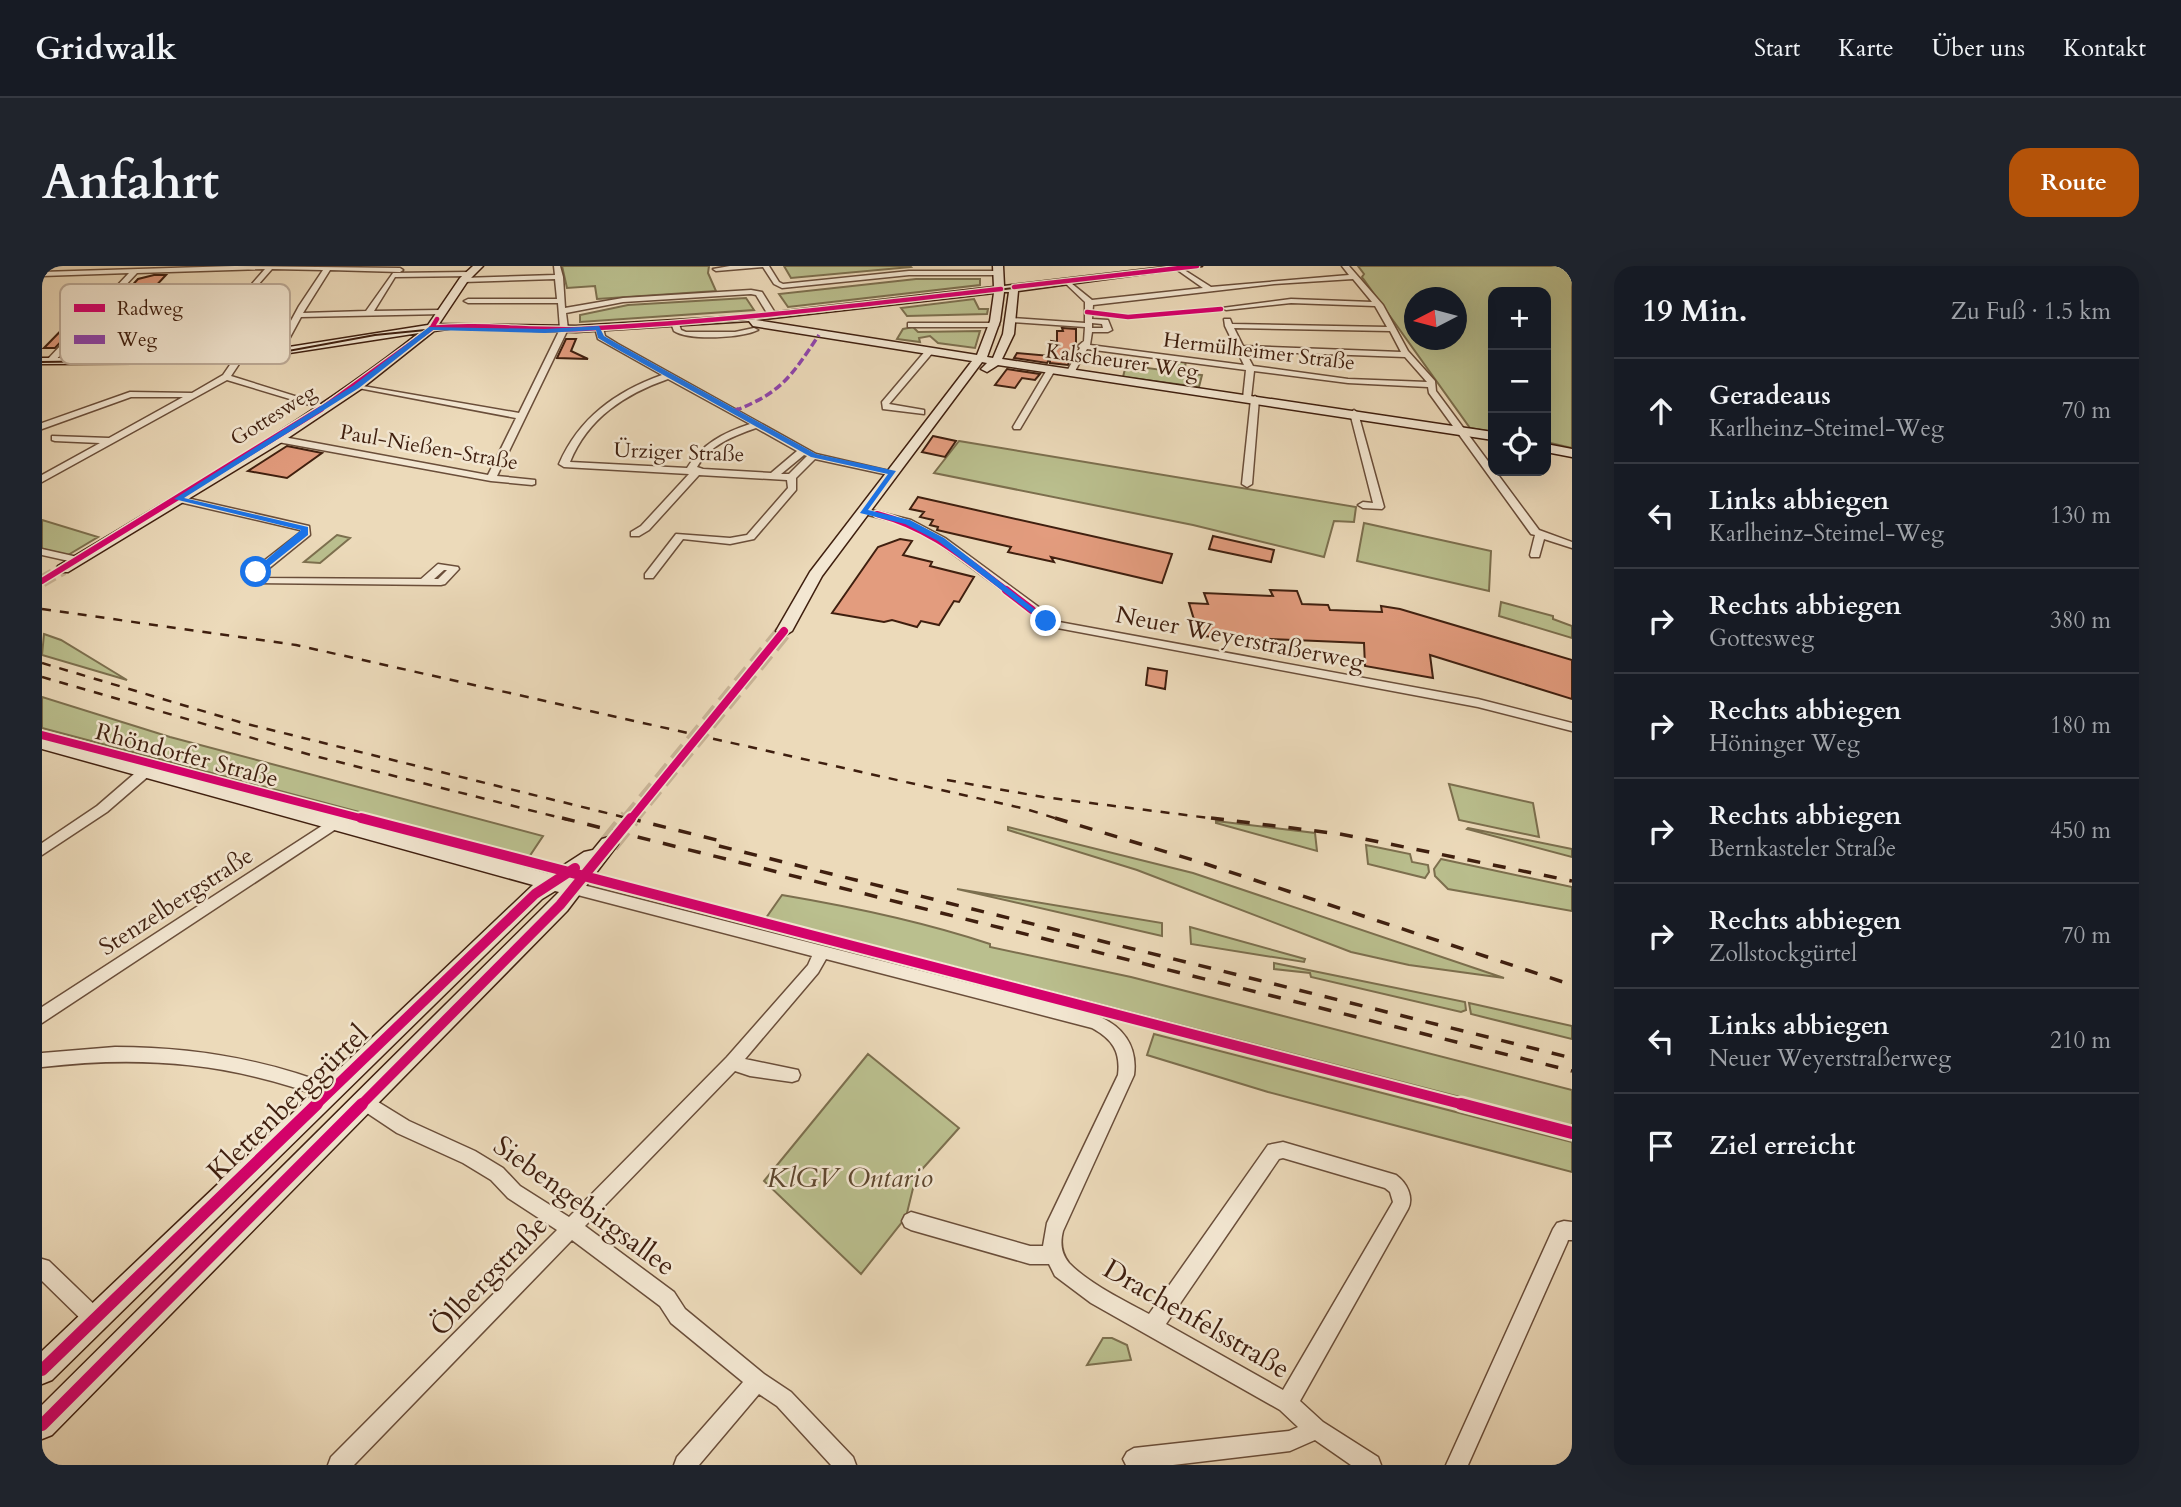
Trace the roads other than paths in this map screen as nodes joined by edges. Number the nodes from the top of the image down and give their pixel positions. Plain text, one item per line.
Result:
1 (81, 266) edge
2 (478, 266) edge
3 (556, 266) edge
4 (760, 266) edge
5 (766, 266) edge
6 (1197, 266) edge
7 (1345, 266) edge
8 (1356, 266) edge
9 (270, 267) edge
10 (1178, 268) junction
11 (716, 269) dead end
12 (928, 269) edge
13 (999, 269) edge
14 (327, 270) junction
15 (400, 270) edge
16 (134, 272) junction
17 (42, 274) edge
18 (68, 274) junction
19 (1012, 275) dead end
20 (466, 277) junction
21 (560, 277) junction
22 (1353, 277) junction
23 (1066, 281) junction
24 (122, 284) edge
25 (255, 284) edge
26 (1014, 287) junction
27 (1001, 289) junction
28 (1210, 290) junction
29 (1225, 294) dead end
30 (1234, 300) dead end
31 (468, 301) dead end
32 (562, 301) junction
33 (1089, 303) junction
34 (1375, 303) junction
35 (374, 304) junction
36 (303, 306) junction
37 (1243, 306) junction
38 (1226, 308) junction
39 (563, 312) junction
40 (369, 313) junction
41 (298, 315) junction
42 (774, 316) junction
43 (747, 318) junction
44 (436, 320) junction
45 (1011, 320) junction
46 (675, 323) junction
47 (911, 325) dead end
48 (995, 325) junction
49 (1087, 326) junction
50 (1229, 326) junction
51 (599, 328) junction
52 (1390, 329) junction
53 (290, 330) edge
54 (564, 330) junction
55 (754, 330) dead end
56 (60, 347) edge
57 (1240, 348) junction
58 (1081, 349) junction
59 (290, 351) edge
60 (929, 351) junction
61 (1409, 355) junction
62 (978, 359) junction
63 (46, 361) edge
64 (997, 362) junction
65 (235, 364) edge
66 (1250, 369) junction
67 (1051, 370) junction
68 (1070, 373) junction
69 (668, 376) junction
70 (226, 377) junction
71 (1431, 385) junction
72 (357, 387) junction
73 (957, 389) junction
74 (194, 395) junction
75 (1251, 398) junction
76 (326, 407) junction
77 (920, 412) dead end
78 (1354, 413) junction
79 (522, 416) junction
80 (759, 424) junction
81 (42, 426) edge
82 (1017, 426) dead end
83 (1462, 430) junction
84 (1488, 435) edge
85 (55, 438) dead end
86 (278, 439) junction
87 (112, 441) junction
88 (1551, 449) edge
89 (803, 451) junction
90 (1572, 453) edge
91 (813, 456) junction
92 (695, 469) junction
93 (893, 473) junction
94 (774, 475) junction
95 (791, 477) junction
96 (491, 478) junction
97 (42, 479) edge
98 (532, 482) dead end
99 (1247, 484) dead end
100 (177, 499) junction
101 (1363, 505) dead end
102 (861, 515) junction
103 (635, 534) dead end
104 (1540, 536) junction
105 (1572, 545) edge
106 (42, 552) edge
107 (1535, 555) dead end
108 (78, 560) junction
109 (63, 569) tunnel mouth
110 (649, 576) dead end
111 (424, 582) dead end
112 (784, 631) tunnel mouth
113 (1572, 727) edge
114 (42, 743) edge
115 (146, 771) junction
116 (334, 823) junction
117 (42, 850) edge
118 (552, 883) junction
119 (575, 889) junction
120 (823, 951) junction
121 (42, 1016) edge
122 (42, 1060) edge
123 (733, 1062) junction
124 (792, 1075) dead end
125 (330, 1092) junction
126 (365, 1102) junction
127 (911, 1221) dead end
128 (572, 1229) junction
129 (1572, 1231) edge
130 (1054, 1255) junction
131 (42, 1268) edge
132 (95, 1319) junction
133 (1153, 1326) junction
134 (42, 1370) edge
135 (757, 1381) junction
136 (1287, 1403) junction
137 (42, 1424) edge
138 (1316, 1429) junction
139 (1134, 1459) dead end
140 (339, 1465) edge
141 (685, 1465) edge
142 (845, 1465) edge
143 (1370, 1465) edge
144 (1457, 1465) edge

1 - 18 street
2 - 20 street, Gottesweg
3 - 21 street
4 - 11 street
5 - 12 street
6 - 10 street
7 - 22 street
8 - 22 street
9 - 14 street
9 - 16 street
9 - 25 street
10 - 23 street
10 - 28 street
12 - 13 street
13 - 27 street
14 - 15 street
14 - 36 street
15 - 20 street
15 - 35 street
16 - 18 street
16 - 24 street
17 - 18 street
19 - 26 street
20 - 21 street
20 - 44 street, Gottesweg
21 - 32 street
22 - 28 street
22 - 34 street
23 - 26 street
23 - 33 street
26 - 27 street
26 - 45 street
27 - 42 street
27 - 48 street
28 - 29 street
28 - 33 street
28 - 38 street
30 - 37 street
31 - 32 street
32 - 39 street
33 - 49 street
34 - 37 street
34 - 52 street
35 - 36 street
35 - 40 street
36 - 41 street
37 - 38 street
38 - 50 street
39 - 42 street
39 - 54 street
40 - 41 street
40 - 44 street
41 - 53 street
42 - 43 street
43 - 46 street
43 - 60 street, Kalscheurer Weg
44 - 54 street
44 - 54 street
44 - 59 street
44 - 72 street, Gottesweg
45 - 49 street
45 - 64 street
46 - 51 street
46 - 55 street
47 - 48 street
48 - 62 street
49 - 58 street
50 - 52 street
50 - 57 street
51 - 54 street
51 - 69 street
52 - 61 street
54 - 79 street
56 - 63 street
57 - 61 street
57 - 66 street
58 - 66 street, Hermülheimer Straße
58 - 68 street
60 - 62 street, Kalscheurer Weg
60 - 77 street
61 - 71 street
62 - 64 street, Kalscheurer Weg
62 - 73 street
64 - 67 street, Kalscheurer Weg
64 - 73 street
65 - 70 street
66 - 71 street, Hermülheimer Straße
66 - 75 street
67 - 68 street, Kalscheurer Weg
67 - 82 street
68 - 75 street, Kalscheurer Weg
69 - 80 street
69 - 92 street, Ürziger Straße
70 - 74 street
70 - 76 street
71 - 83 street
72 - 76 street, Gottesweg
72 - 79 street
73 - 93 street
74 - 81 street
74 - 87 street
75 - 78 street, Kalscheurer Weg
75 - 99 street
76 - 86 street, Gottesweg
78 - 83 street, Kalscheurer Weg
78 - 101 street
79 - 96 street
80 - 89 street
80 - 92 street
83 - 84 street, Kalscheurer Weg
83 - 104 street
85 - 87 street
86 - 96 street, Paul-Nießen-Straße
86 - 100 street, Gottesweg
87 - 97 street
88 - 90 street
89 - 91 street
89 - 94 street
91 - 93 street
91 - 95 street
92 - 94 street, Ürziger Straße
92 - 103 street
93 - 102 street
94 - 95 street, Ürziger Straße
95 - 110 street
96 - 98 street, Paul-Nießen-Straße
100 - 108 street, Gottesweg
100 - 111 street
102 - 112 street
102 - 113 street, Neuer Weyerstraßerweg
104 - 105 street
104 - 107 street
106 - 108 street
108 - 109 street, Gottesweg
114 - 115 street, Rhöndorfer Straße
115 - 116 street, Rhöndorfer Straße
115 - 117 street
116 - 118 street, Rhöndorfer Straße
116 - 121 street, Stenzelbergstraße
118 - 119 street, Rhöndorfer Straße
118 - 119 street, Klettenberggürtel
118 - 125 street, Klettenberggürtel
119 - 120 street, Rhöndorfer Straße
119 - 126 street, Klettenberggürtel
120 - 123 street, Ölbergstraße
120 - 130 street, Rhöndorfer Straße
122 - 125 street
123 - 124 street
123 - 128 street, Ölbergstraße
125 - 132 street, Klettenberggürtel
126 - 128 street, Siebengebirgsallee
126 - 137 street, Klettenberggürtel
127 - 130 street
128 - 135 street, Siebengebirgsallee
128 - 140 street, Ölbergstraße
129 - 144 street
130 - 133 street, Drachenfelsstraße
131 - 132 street
132 - 134 street, Klettenberggürtel
133 - 136 street, Drachenfelsstraße
133 - 136 street
135 - 141 street
135 - 142 street, Siebengebirgsallee
136 - 138 street, Drachenfelsstraße
138 - 139 street
138 - 143 street, Drachenfelsstraße

